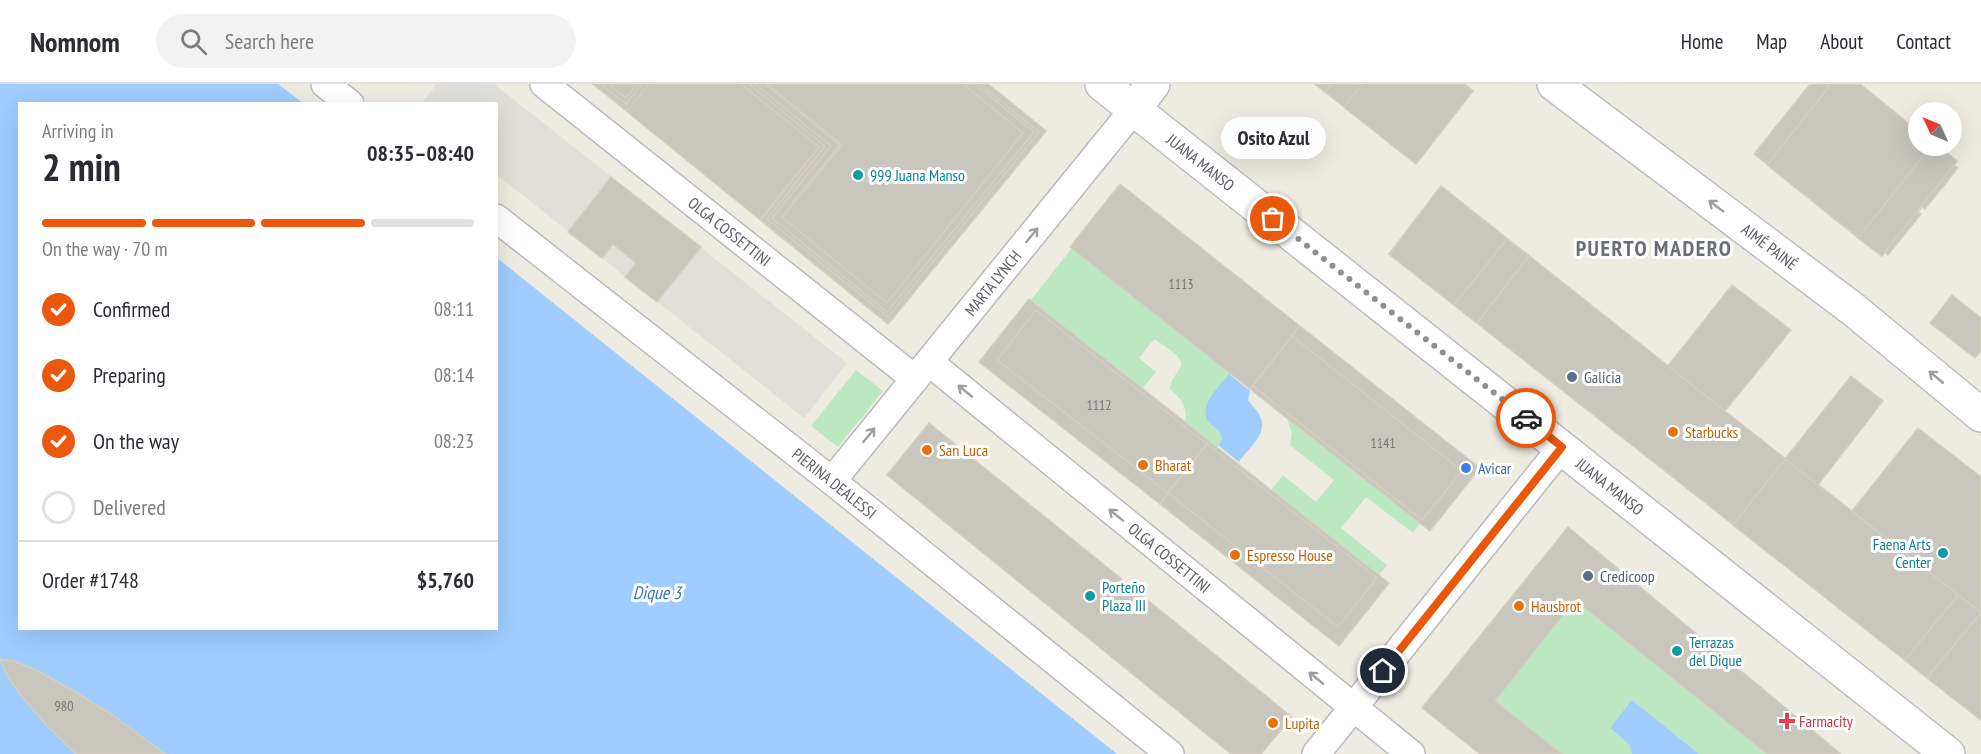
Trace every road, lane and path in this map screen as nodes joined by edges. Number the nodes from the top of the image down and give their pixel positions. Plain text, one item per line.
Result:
1 (325, 84) edge
2 (544, 84) edge
3 (1102, 84) edge
4 (1554, 84) edge
5 (1144, 97) edge
6 (348, 102) edge
7 (498, 220) edge
8 (922, 370) junction
9 (1981, 415) edge
10 (1562, 447) junction
11 (832, 481) junction
12 (1354, 709) junction
13 (1170, 754) edge
14 (1316, 754) edge
15 (1411, 754) edge
16 (1948, 754) edge

1 - 6 street
2 - 8 street, OLGA COSSETTINI
3 - 5 street, JUANA MANSO
9 -> 4 street, AIMÉ PAINÉ
8 -> 5 street, MARTA LYNCH
5 - 10 street, JUANA MANSO
7 - 11 street, PIERINA DEALESSI
11 -> 8 street, MARTA LYNCH
12 -> 8 street, OLGA COSSETTINI
10 - 12 street
10 - 16 street, JUANA MANSO
11 - 13 street, PIERINA DEALESSI
12 - 14 street
12 - 15 street, OLGA COSSETTINI

